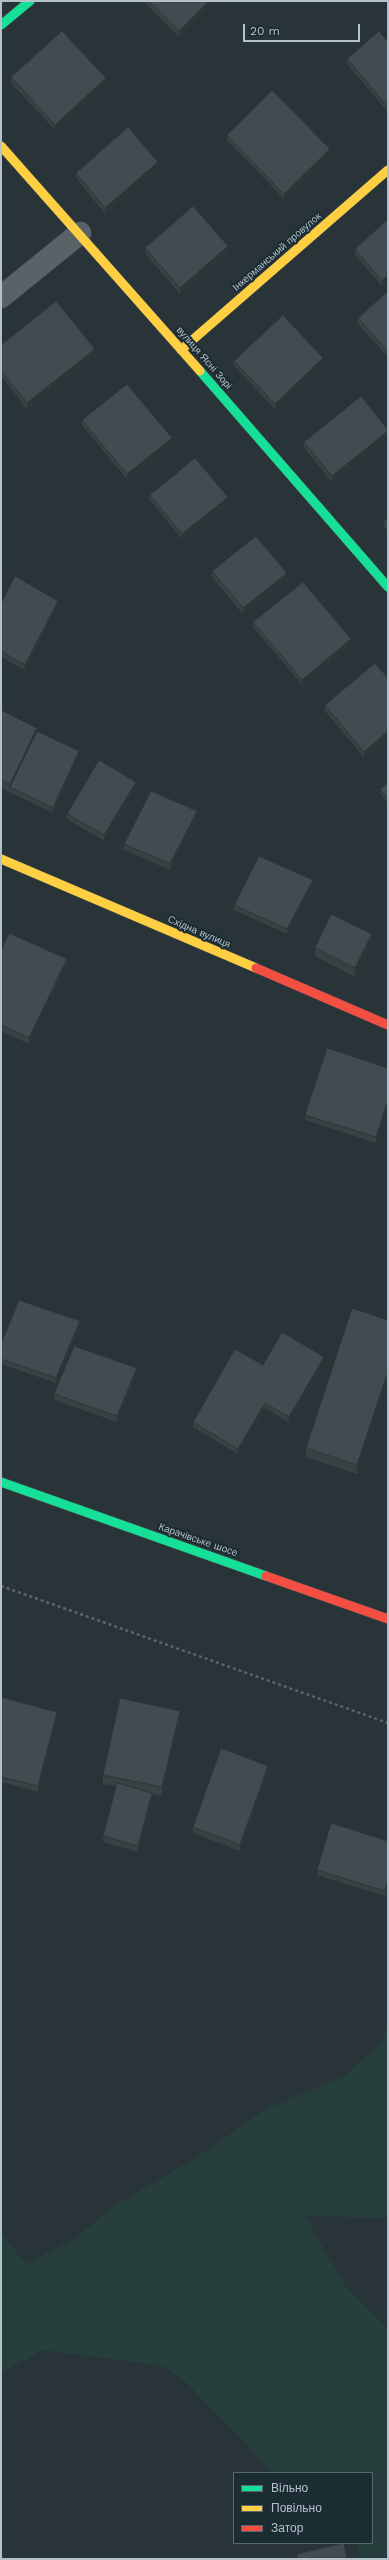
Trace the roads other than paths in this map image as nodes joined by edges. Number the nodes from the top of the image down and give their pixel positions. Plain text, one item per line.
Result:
1 (30, 1) edge
2 (1, 25) edge
3 (1, 146) edge
4 (388, 170) edge
5 (80, 233) junction
6 (1, 297) edge
7 (181, 350) junction
8 (388, 587) edge
9 (1, 859) edge
10 (388, 1025) edge
11 (1, 1482) edge
12 (388, 1619) edge

1 - 2 street
3 - 5 street, вулиця Ясні Зорі
4 - 7 street, Інкерманський провулок
5 - 6 street
5 - 7 street, вулиця Ясні Зорі
7 - 8 street, вулиця Ясні Зорі
9 - 10 street, Східна вулиця
11 - 12 street, Карачівське шосе

